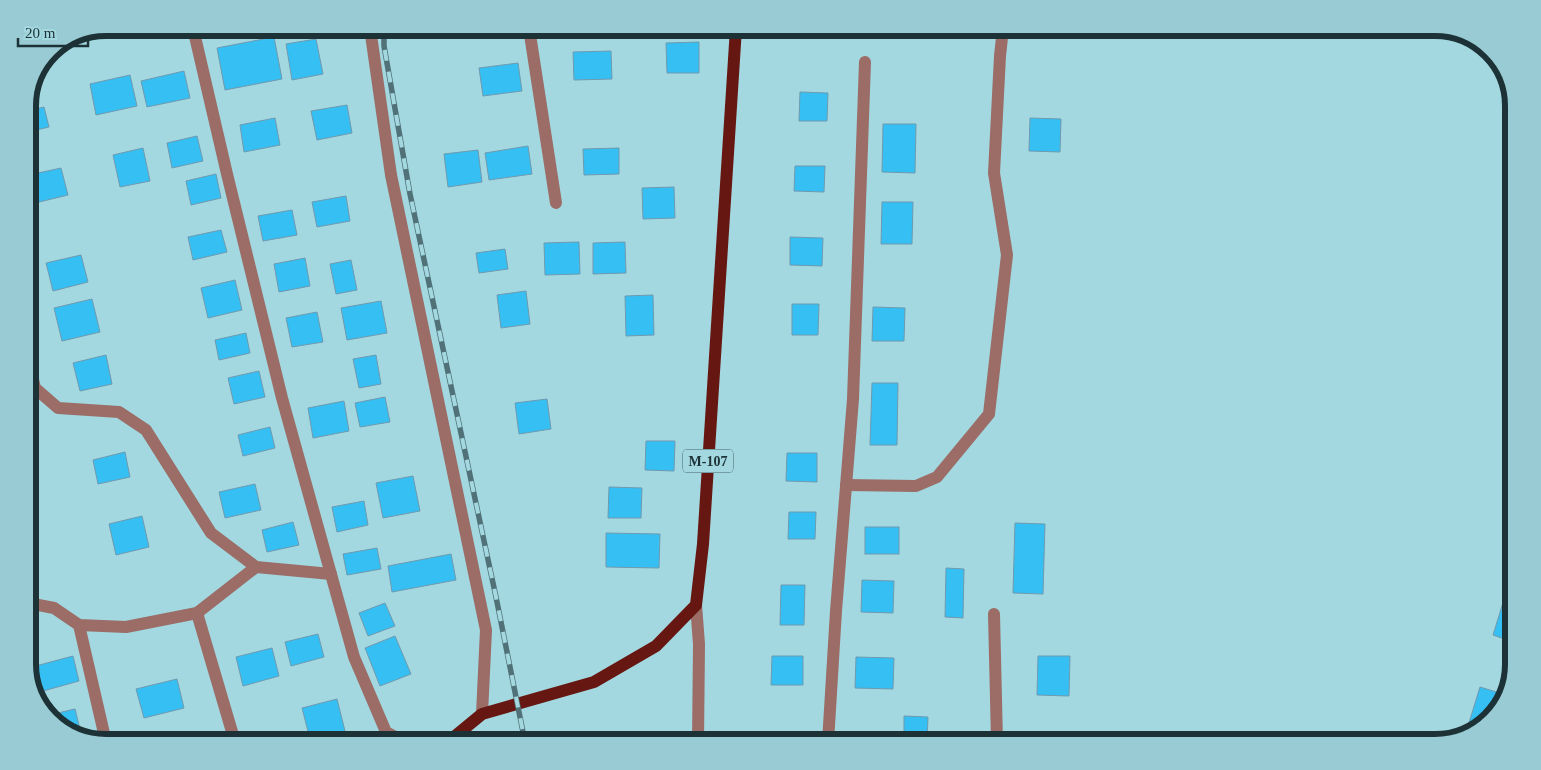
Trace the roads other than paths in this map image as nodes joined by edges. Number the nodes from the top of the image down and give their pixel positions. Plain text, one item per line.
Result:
1 (195, 36) edge
2 (371, 36) edge
3 (530, 36) edge
4 (735, 36) edge
5 (1002, 36) edge
6 (865, 62) dead end
7 (556, 203) dead end
8 (36, 388) edge
9 (846, 485) junction
10 (256, 567) junction
11 (331, 574) junction
12 (36, 604) edge
13 (696, 605) junction
14 (197, 613) junction
15 (994, 614) dead end
16 (79, 625) junction
17 (482, 714) junction
18 (104, 734) edge
19 (233, 734) edge
20 (390, 734) edge
21 (458, 734) edge
22 (698, 734) edge
23 (828, 734) edge
24 (997, 734) edge

1 - 11 street
2 - 17 street
3 - 7 street
4 - 13 main road, М-107
5 - 9 street
6 - 9 street
8 - 10 street
9 - 23 street
10 - 11 street
10 - 14 street
11 - 20 street
12 - 16 street
13 - 17 main road
13 - 22 street
14 - 16 street
14 - 19 street
15 - 24 street
16 - 18 street
17 - 21 main road

